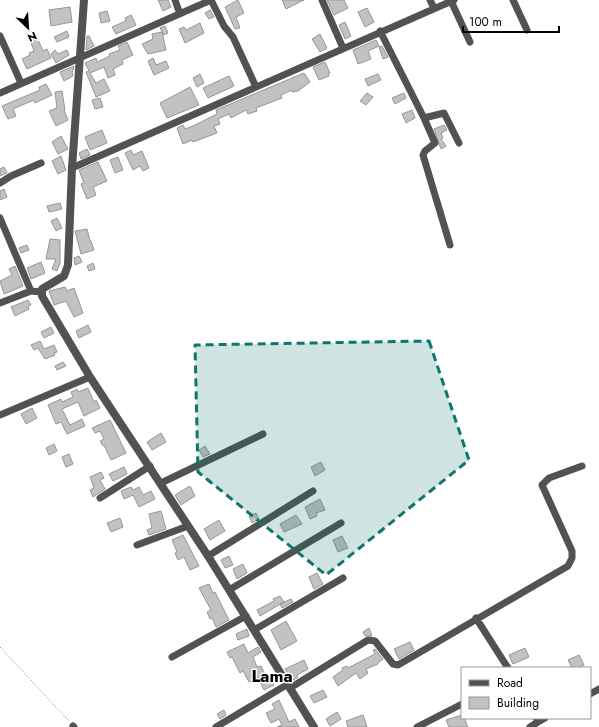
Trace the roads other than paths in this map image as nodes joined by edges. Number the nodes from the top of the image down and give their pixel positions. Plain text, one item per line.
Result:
1 (84, 0) edge
2 (175, 0) edge
3 (211, 0) edge
4 (322, 0) edge
5 (430, 0) edge
6 (513, 0) edge
7 (452, 1) edge
8 (434, 8) junction
9 (180, 14) junction
10 (527, 30) dead end
11 (380, 31) junction
12 (0, 36) edge
13 (470, 42) dead end
14 (343, 48) junction
15 (80, 57) junction
16 (21, 83) junction
17 (256, 87) junction
18 (0, 93) edge
19 (424, 118) junction
20 (458, 143) dead end
21 (41, 163) dead end
22 (72, 168) junction
23 (0, 183) edge
24 (0, 218) edge
25 (450, 245) dead end
26 (31, 291) junction
27 (41, 292) junction
28 (0, 303) edge
29 (90, 377) junction
30 (0, 415) edge
31 (263, 434) dead end
32 (150, 466) junction
33 (582, 466) dead end
34 (161, 483) junction
35 (313, 491) dead end
36 (100, 498) dead end
37 (341, 523) dead end
38 (188, 526) junction
39 (137, 545) dead end
40 (208, 556) junction
41 (343, 578) dead end
42 (229, 590) junction
43 (246, 616) junction
44 (476, 618) junction
45 (254, 630) junction
46 (172, 657) dead end
47 (507, 667) edge
48 (289, 686) junction
49 (461, 705) edge
50 (537, 720) edge
51 (216, 727) edge
52 (314, 727) edge
53 (417, 727) edge
54 (530, 727) edge

1 - 15 street
2 - 9 street
3 - 9 street
3 - 17 street
4 - 14 street
5 - 8 street
6 - 10 street
7 - 8 street
7 - 13 street
8 - 11 street
9 - 15 street
11 - 14 street
11 - 19 street
12 - 16 street
14 - 17 street
15 - 16 street
15 - 22 street
16 - 18 street
17 - 22 street
19 - 20 street
19 - 25 street
21 - 23 street
22 - 27 street
24 - 26 street
26 - 27 street
26 - 28 street
27 - 29 street
29 - 30 street
29 - 32 street
31 - 34 street
32 - 34 street
32 - 36 street
33 - 44 street
34 - 38 street
35 - 40 street
37 - 42 street
38 - 39 street
38 - 40 street
40 - 42 street
41 - 45 street
42 - 43 street
43 - 45 street
43 - 46 street
44 - 47 street
44 - 48 street
45 - 48 street
48 - 51 street
48 - 52 street
49 - 53 street
50 - 54 street

